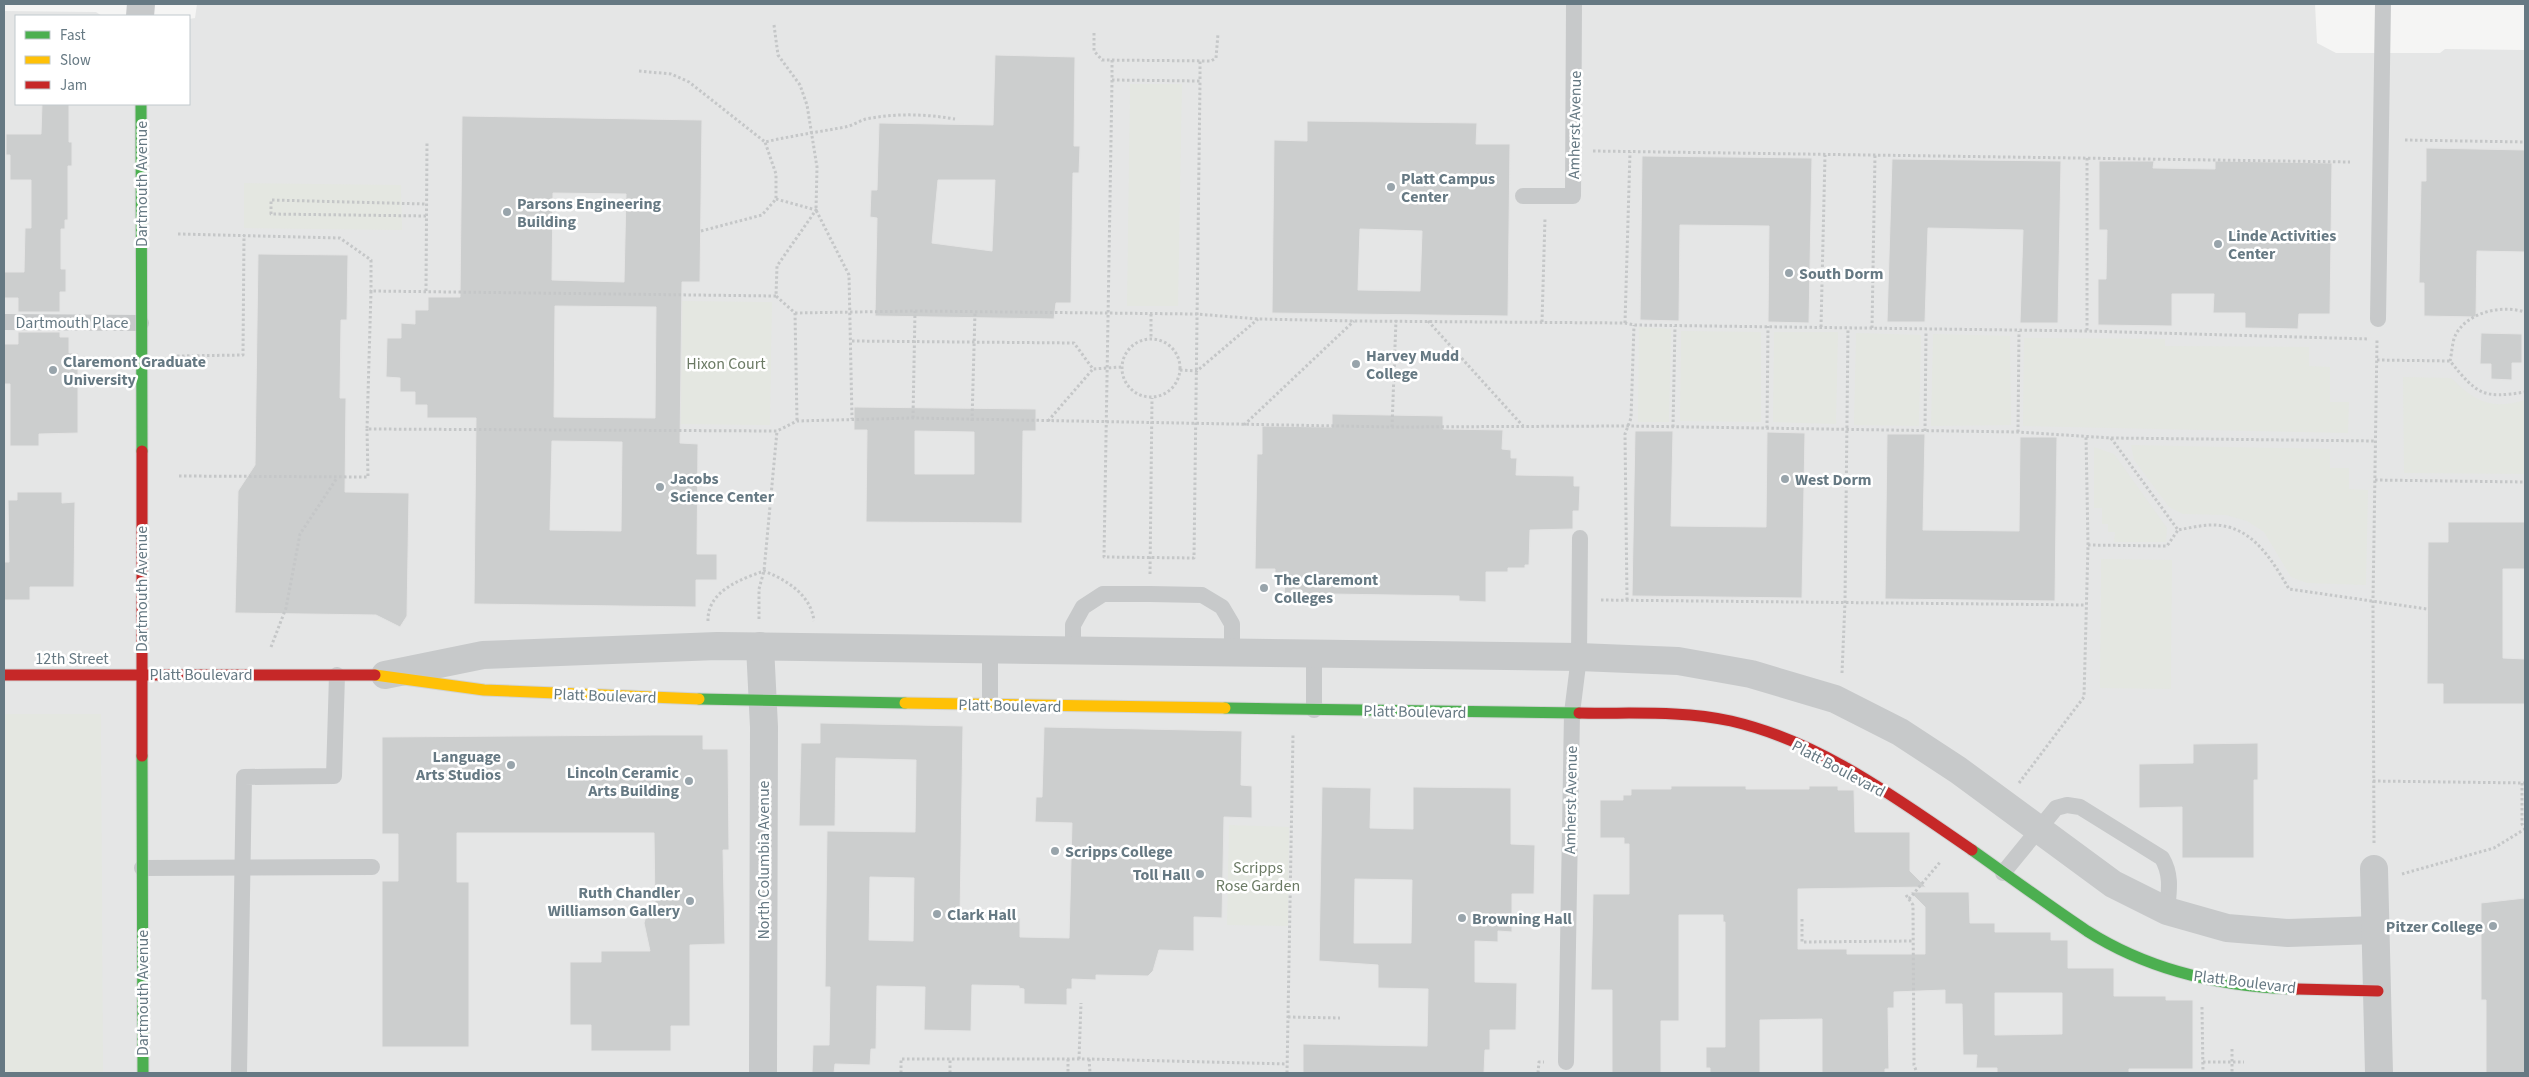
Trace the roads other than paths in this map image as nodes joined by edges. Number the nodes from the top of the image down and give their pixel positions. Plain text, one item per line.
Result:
1 (1574, 4) edge
2 (2383, 4) edge
3 (141, 105) edge
4 (1523, 196) dead end
5 (2378, 319) road end
6 (4, 322) edge
7 (141, 323) junction
8 (1580, 538) dead end
9 (760, 646) junction
10 (990, 650) junction
11 (1073, 652) junction
12 (1232, 654) junction
13 (1314, 654) junction
14 (1579, 657) junction
15 (140, 674) junction
16 (4, 675) edge
17 (336, 675) junction
18 (382, 675) junction
19 (762, 701) junction
20 (990, 704) junction
21 (1314, 710) junction
22 (1572, 713) junction
23 (2038, 830) junction
24 (241, 867) junction
25 (372, 867) dead end
26 (142, 868) junction
27 (2003, 873) junction
28 (2375, 874) road end
29 (2167, 911) junction
30 (2376, 930) junction
31 (2378, 990) junction
32 (1566, 1062) dead end
33 (142, 1073) edge
34 (239, 1073) edge
35 (762, 1073) edge
36 (2379, 1073) edge

1 - 4 lane, Amherst Avenue
2 - 5 lane
3 - 7 street, Dartmouth Avenue
6 - 7 lane, Dartmouth Place
7 - 15 street, Dartmouth Avenue
8 - 14 lane, Amherst Avenue
9 - 10 street, Platt Boulevard
9 - 18 street, Platt Boulevard
9 - 19 street, North Columbia Avenue
10 - 11 street, Platt Boulevard
10 - 20 lane
11 - 12 street, Platt Boulevard
11 - 12 lane
12 - 13 street, Platt Boulevard
13 - 14 street, Platt Boulevard
13 - 21 lane
14 - 22 lane, Amherst Avenue
14 - 23 street, Platt Boulevard
15 - 16 street, 12th Street
15 - 17 street, Platt Boulevard
15 - 26 street, Dartmouth Avenue
17 - 18 street, Platt Boulevard
17 - 24 lane
18 - 19 street, Platt Boulevard
19 - 20 street, Platt Boulevard
19 - 35 street, North Columbia Avenue
20 - 21 street, Platt Boulevard
21 - 22 street, Platt Boulevard
22 - 27 street, Platt Boulevard
22 - 32 lane, Amherst Avenue
23 - 27 lane
23 - 29 street, Platt Boulevard
23 - 29 lane
24 - 25 lane
24 - 26 lane
24 - 34 lane
26 - 33 street, Dartmouth Avenue
27 - 31 street, Platt Boulevard
28 - 30 street
29 - 30 street, Platt Boulevard
30 - 31 street
31 - 36 street

